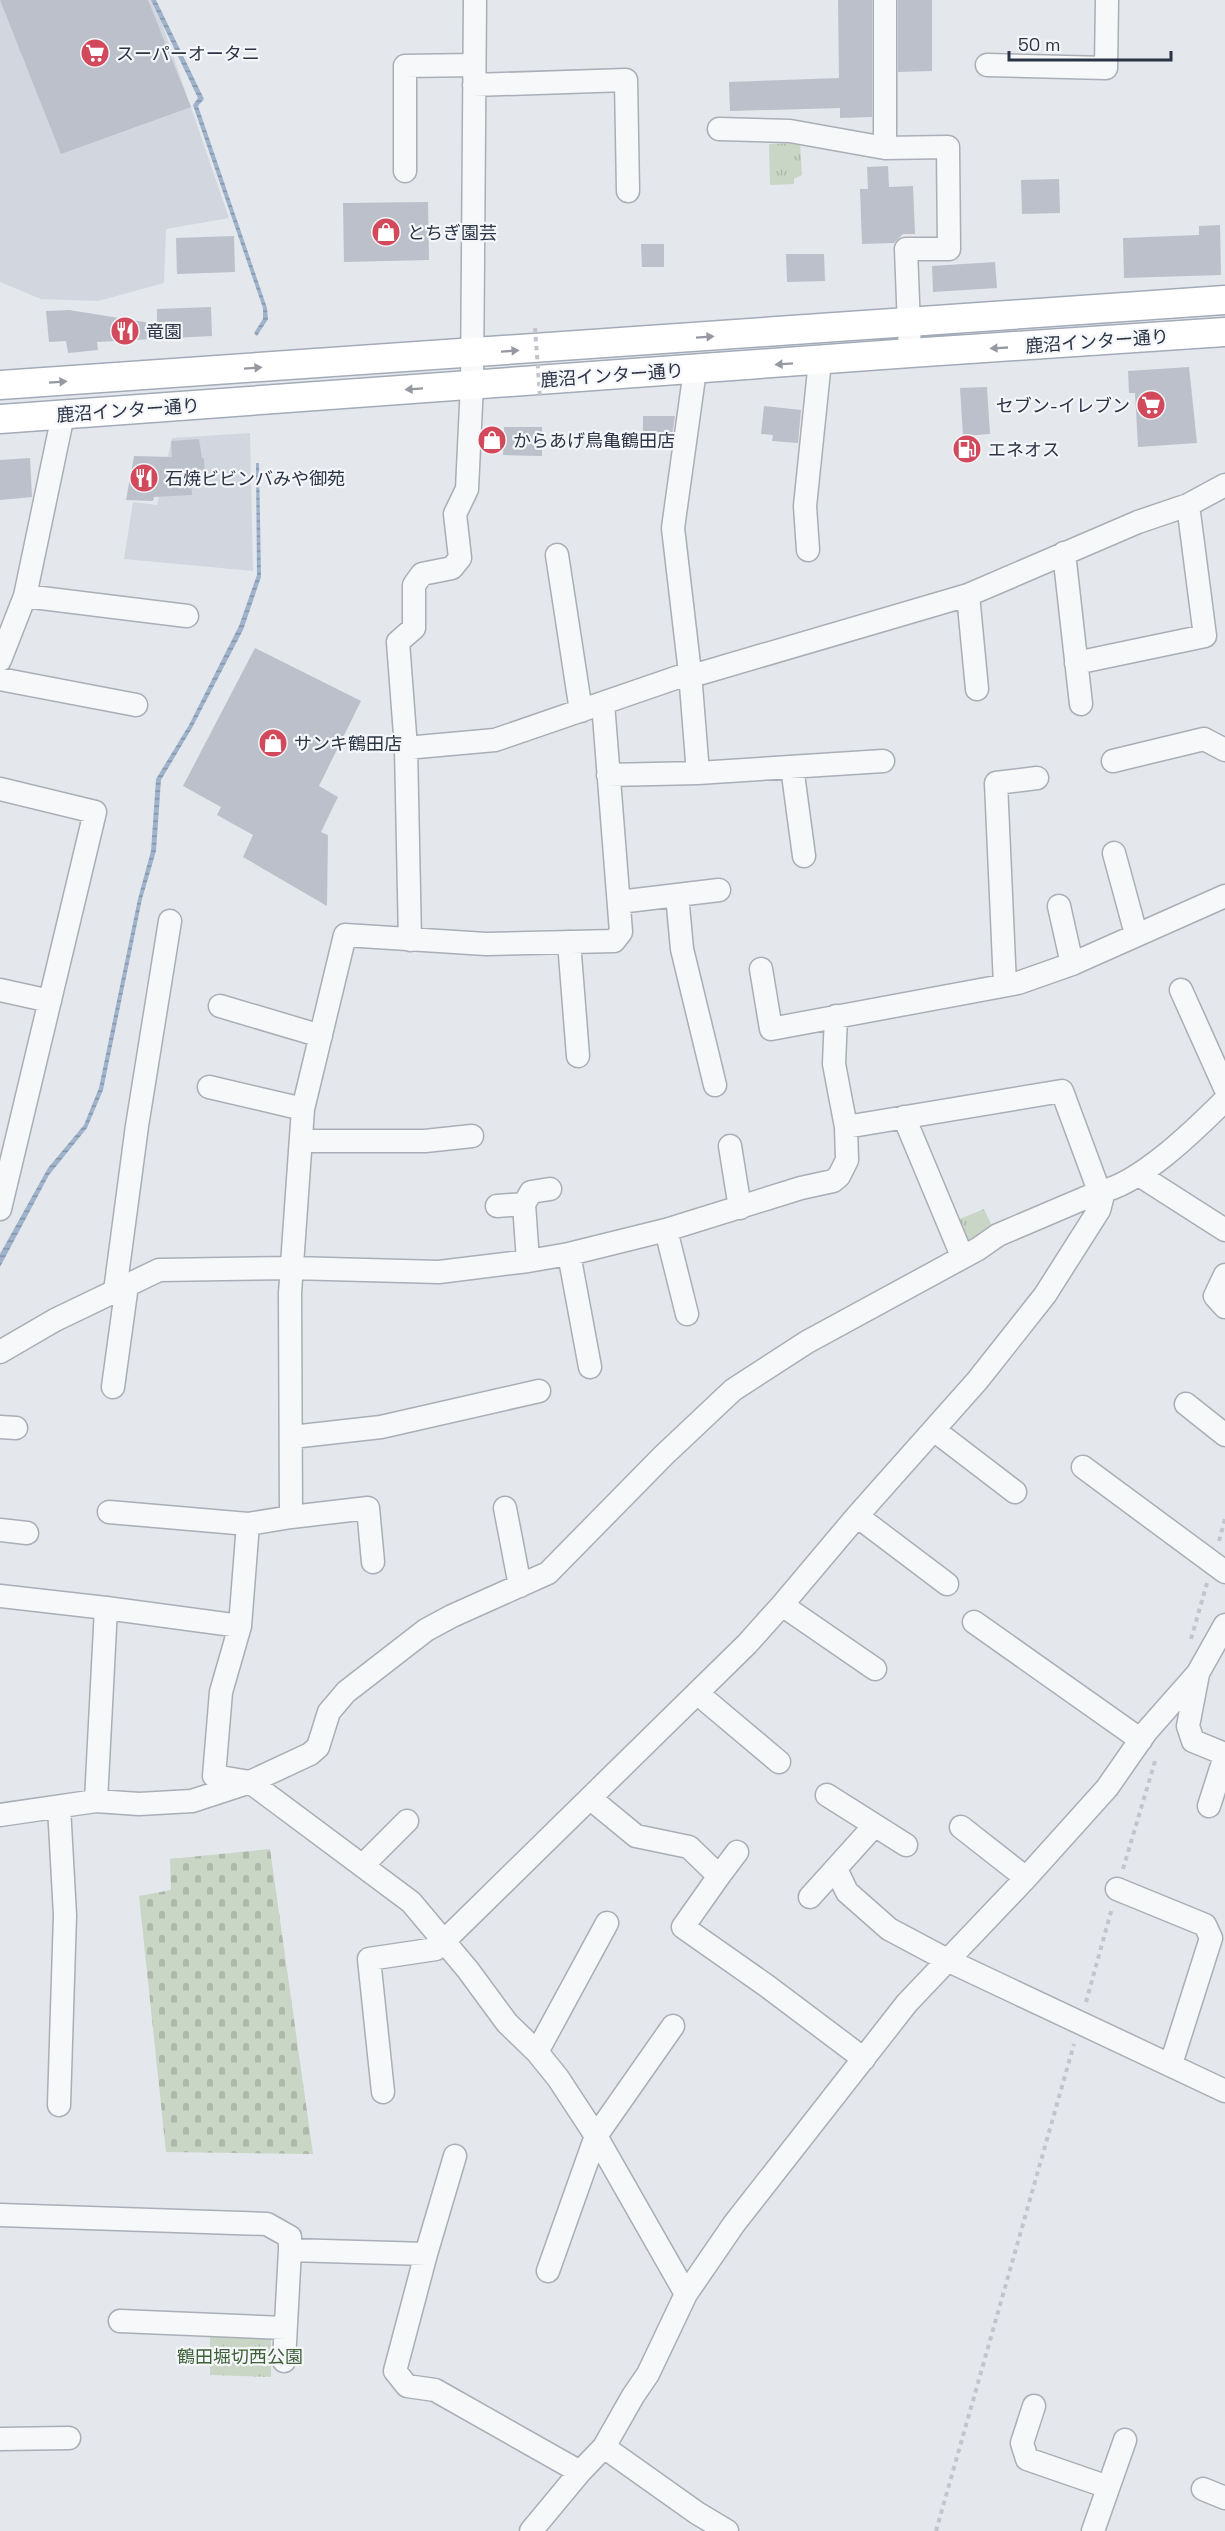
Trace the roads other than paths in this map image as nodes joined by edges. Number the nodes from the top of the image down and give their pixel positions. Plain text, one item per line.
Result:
1 (475, 0) edge
2 (885, 0) edge
3 (1107, 0) edge
4 (987, 65) dead end
5 (474, 75) junction
6 (718, 129) dead end
7 (885, 148) junction
8 (405, 171) dead end
9 (628, 191) dead end
10 (1225, 300) edge
11 (908, 322) junction
12 (1225, 332) edge
13 (473, 353) junction
14 (910, 353) junction
15 (820, 361) junction
16 (695, 370) junction
17 (472, 384) junction
18 (0, 385) edge
19 (63, 415) junction
20 (0, 419) edge
21 (1225, 485) edge
22 (1188, 505) junction
23 (808, 550) dead end
24 (1064, 553) junction
25 (558, 555) dead end
26 (968, 595) junction
27 (25, 596) junction
28 (187, 616) dead end
29 (0, 660) edge
30 (1076, 663) junction
31 (690, 673) junction
32 (0, 679) edge
33 (977, 689) dead end
34 (603, 703) junction
35 (1081, 704) dead end
36 (136, 705) dead end
37 (581, 711) junction
38 (406, 748) junction
39 (1225, 750) edge
40 (883, 761) dead end
41 (1113, 761) dead end
42 (792, 767) junction
43 (698, 773) junction
44 (608, 775) junction
45 (1037, 778) dead end
46 (0, 789) edge
47 (1114, 853) dead end
48 (804, 856) dead end
49 (719, 890) dead end
50 (677, 895) junction
51 (1225, 896) edge
52 (619, 902) junction
53 (1059, 906) dead end
54 (170, 921) dead end
55 (1136, 934) junction
56 (410, 940) junction
57 (569, 942) junction
58 (1072, 964) junction
59 (760, 969) dead end
60 (1005, 985) junction
61 (0, 990) edge
62 (1181, 990) dead end
63 (50, 1001) junction
64 (220, 1006) dead end
65 (836, 1016) junction
66 (321, 1036) junction
67 (578, 1056) dead end
68 (715, 1085) dead end
69 (209, 1087) dead end
70 (1225, 1088) edge
71 (1225, 1100) edge
72 (303, 1109) junction
73 (904, 1117) junction
74 (846, 1126) junction
75 (472, 1136) dead end
76 (301, 1141) junction
77 (730, 1146) dead end
78 (1139, 1175) junction
79 (4, 1183) edge
80 (550, 1189) dead end
81 (1099, 1192) junction
82 (524, 1204) junction
83 (497, 1206) dead end
84 (740, 1208) junction
85 (0, 1209) edge
86 (666, 1230) junction
87 (1225, 1230) edge
88 (568, 1254) junction
89 (962, 1256) junction
90 (528, 1261) junction
91 (292, 1268) junction
92 (1225, 1275) edge
93 (121, 1288) junction
94 (1225, 1307) edge
95 (687, 1314) dead end
96 (0, 1352) edge
97 (590, 1367) dead end
98 (113, 1387) dead end
99 (539, 1391) dead end
100 (1186, 1404) dead end
101 (934, 1430) junction
102 (1225, 1435) edge
103 (292, 1437) junction
104 (1083, 1467) dead end
105 (1015, 1492) dead end
106 (505, 1508) dead end
107 (109, 1512) dead end
108 (857, 1516) junction
109 (291, 1517) junction
110 (248, 1524) junction
111 (0, 1530) edge
112 (27, 1533) dead end
113 (373, 1562) dead end
114 (1225, 1572) edge
115 (946, 1584) dead end
116 (520, 1586) junction
117 (0, 1596) edge
118 (782, 1605) junction
119 (106, 1608) junction
120 (974, 1622) dead end
121 (1225, 1625) edge
122 (240, 1626) junction
123 (875, 1669) dead end
124 (1198, 1673) junction
125 (697, 1693) junction
126 (1141, 1740) junction
127 (1225, 1755) edge
128 (779, 1762) dead end
129 (250, 1782) junction
130 (827, 1795) dead end
131 (591, 1799) junction
132 (96, 1801) junction
133 (1209, 1806) dead end
134 (59, 1807) junction
135 (0, 1815) edge
136 (407, 1821) dead end
137 (874, 1826) junction
138 (961, 1827) dead end
139 (906, 1845) dead end
140 (737, 1852) dead end
141 (363, 1865) junction
142 (836, 1869) junction
143 (718, 1876) junction
144 (1026, 1878) junction
145 (1117, 1889) dead end
146 (810, 1897) dead end
147 (607, 1923) dead end
148 (445, 1941) junction
149 (949, 1960) junction
150 (672, 2026) dead end
151 (537, 2052) junction
152 (864, 2059) junction
153 (1171, 2064) junction
154 (1225, 2091) edge
155 (383, 2092) dead end
156 (59, 2105) dead end
157 (596, 2136) junction
158 (455, 2156) dead end
159 (0, 2215) edge
160 (290, 2250) junction
161 (426, 2254) junction
162 (548, 2271) dead end
163 (686, 2294) junction
164 (120, 2321) dead end
165 (285, 2328) junction
166 (284, 2361) dead end
167 (1034, 2406) dead end
168 (69, 2438) dead end
169 (0, 2439) edge
170 (1125, 2439) dead end
171 (604, 2447) junction
172 (579, 2472) junction
173 (1108, 2487) junction
174 (1203, 2489) dead end
175 (1225, 2498) edge
176 (531, 2531) edge
177 (728, 2531) edge
178 (1093, 2531) edge

1 - 5 street
2 - 7 street
3 - 4 street
5 - 8 street
5 - 9 street
5 - 13 street
6 - 7 street
7 - 11 street
10 - 11 main road, 鹿沼インター通り
13 -> 11 main road, 鹿沼インター通り
11 - 14 street
12 -> 14 main road, 鹿沼インター通り
13 - 17 street
18 -> 13 main road, 鹿沼インター通り
14 - 15 main road, 鹿沼インター通り
15 -> 16 main road, 鹿沼インター通り
15 - 23 street
16 - 17 main road, 鹿沼インター通り
16 - 31 street
17 -> 19 main road, 鹿沼インター通り
17 - 38 street
19 - 20 main road, 鹿沼インター通り
19 - 27 street
21 - 22 street
22 - 24 street
22 - 30 street
24 - 26 street
24 - 30 street
25 - 37 street
26 - 31 street
26 - 33 street
27 - 28 street
27 - 29 street
30 - 35 street
31 - 34 street
31 - 43 street
32 - 36 street
34 - 37 street
34 - 44 street
37 - 38 street
38 - 56 street
39 - 41 street
40 - 42 street
42 - 43 street
42 - 48 street
43 - 44 street
44 - 52 street
45 - 60 street
46 - 63 street
47 - 55 street
49 - 50 street
50 - 52 street
50 - 68 street
51 - 55 street
52 - 57 street
53 - 58 street
54 - 93 street
55 - 58 street
56 - 57 street
56 - 66 street
57 - 67 street
58 - 60 street
59 - 65 street
60 - 65 street
61 - 63 street
62 - 70 street
63 - 79 street
64 - 66 street
65 - 74 street
66 - 72 street
69 - 72 street
71 - 78 street
72 - 76 street
73 - 74 street
73 - 81 street
73 - 89 street
74 - 84 street
75 - 76 street
76 - 91 street
77 - 84 street
78 - 81 street
78 - 87 street
79 - 85 street
80 - 82 street
81 - 89 street
81 - 101 street
82 - 83 street
82 - 90 street
84 - 86 street
86 - 88 street
86 - 95 street
88 - 90 street
88 - 97 street
89 - 116 street
90 - 91 street
91 - 93 street
91 - 103 street
92 - 94 street
93 - 96 street
93 - 98 street
99 - 103 street
100 - 102 street
101 - 105 street
101 - 108 street
103 - 109 street
104 - 114 street
106 - 116 street
107 - 110 street
108 - 115 street
108 - 118 street
109 - 110 street
109 - 113 street
110 - 122 street
111 - 112 street
116 - 129 street
117 - 119 street
118 - 123 street
118 - 125 street
119 - 122 street
119 - 132 street
120 - 126 street
121 - 124 street
122 - 129 street
124 - 126 street
124 - 127 street
125 - 128 street
125 - 131 street
126 - 144 street
127 - 133 street
129 - 132 street
129 - 141 street
130 - 137 street
131 - 143 street
131 - 148 street
132 - 134 street
134 - 135 street
134 - 156 street
136 - 141 street
137 - 139 street
137 - 142 street
138 - 144 street
140 - 143 street
141 - 148 street
142 - 146 street
142 - 149 street
143 - 152 street
144 - 149 street
145 - 153 street
147 - 151 street
148 - 151 street
148 - 155 street
149 - 152 street
149 - 153 street
150 - 157 street
151 - 157 street
152 - 163 street
153 - 154 street
157 - 162 street
157 - 163 street
158 - 161 street
159 - 160 street
160 - 161 street
160 - 165 street
161 - 172 street
163 - 171 street
164 - 165 street
165 - 166 street
167 - 173 street
168 - 169 street
170 - 173 street
171 - 172 street
171 - 177 street
172 - 176 street
173 - 178 street
174 - 175 street

